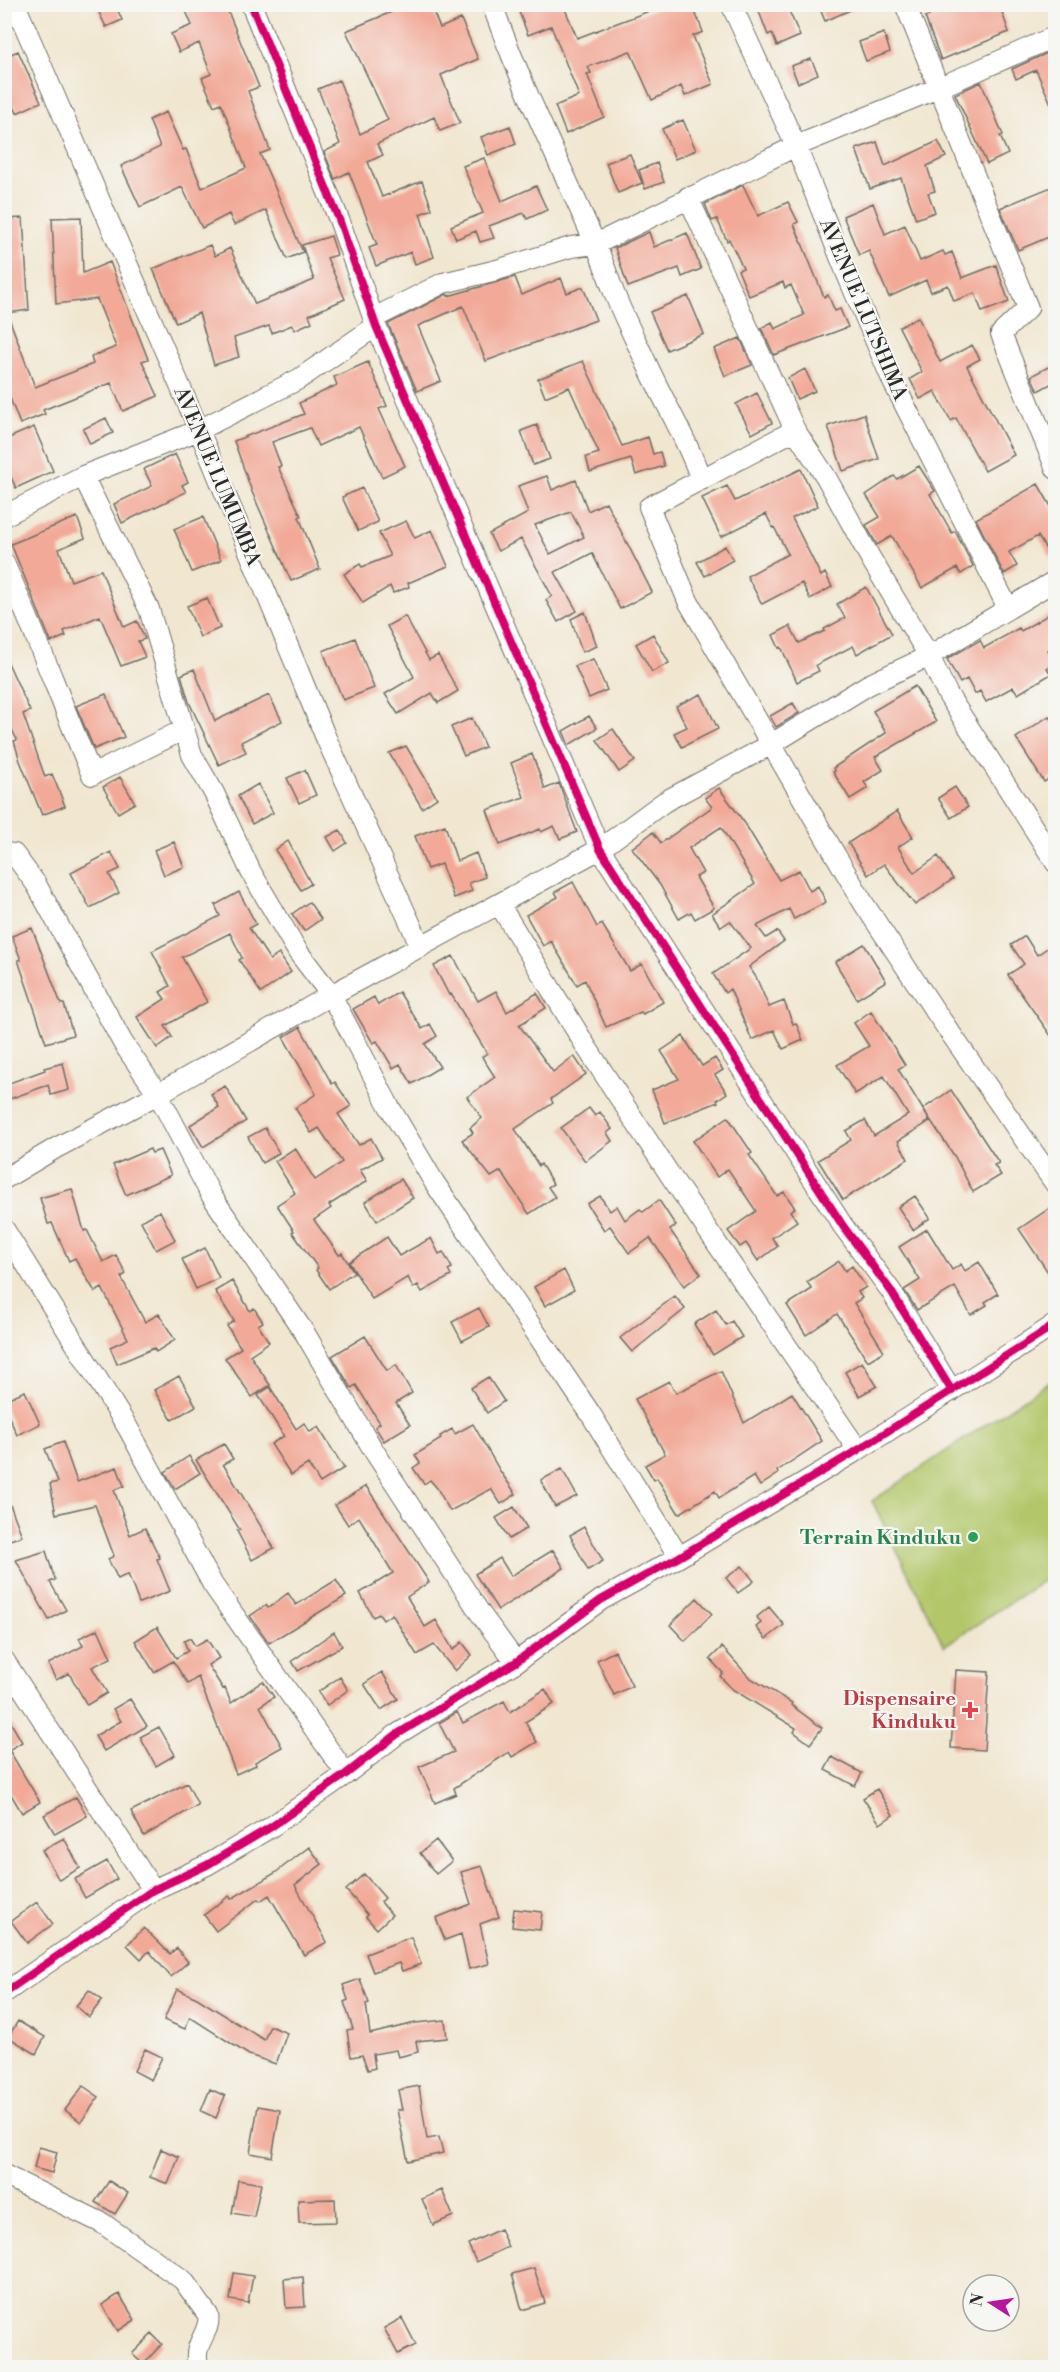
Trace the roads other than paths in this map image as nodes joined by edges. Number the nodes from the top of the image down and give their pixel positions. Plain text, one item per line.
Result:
1 (15, 4) edge
2 (251, 4) edge
3 (492, 4) edge
4 (731, 4) edge
5 (905, 4) edge
6 (1056, 36) edge
7 (938, 88) junction
8 (796, 146) junction
9 (688, 197) junction
10 (596, 244) junction
11 (375, 322) junction
12 (199, 430) junction
13 (795, 430) junction
14 (1056, 469) edge
15 (83, 476) junction
16 (701, 480) junction
17 (4, 516) edge
18 (4, 563) edge
19 (1056, 580) edge
20 (12, 602) edge
21 (1008, 608) junction
22 (929, 656) junction
23 (183, 730) junction
24 (770, 745) junction
25 (600, 849) junction
26 (4, 853) edge
27 (1056, 863) edge
28 (499, 904) junction
29 (421, 947) junction
30 (331, 995) junction
31 (158, 1094) junction
32 (4, 1179) edge
33 (1056, 1185) edge
34 (4, 1229) edge
35 (1056, 1324) edge
36 (952, 1390) junction
37 (858, 1450) junction
38 (679, 1557) junction
39 (4, 1660) edge
40 (516, 1662) junction
41 (346, 1774) junction
42 (153, 1890) junction
43 (7, 1985) edge
44 (4, 2175) edge
45 (199, 2367) edge

1 - 12 street, AVENUE LUMUMBA
2 - 11 street
3 - 10 street
4 - 8 street, AVENUE LUTSHIMA
5 - 7 street
6 - 7 street
7 - 8 street
7 - 14 street
8 - 9 street
8 - 21 street, AVENUE LUTSHIMA
9 - 10 street
9 - 13 street
10 - 11 street
10 - 16 street
11 - 12 street
11 - 25 street
12 - 15 street
12 - 29 street, AVENUE LUMUMBA
13 - 16 street
13 - 22 street
15 - 17 street
15 - 23 street
16 - 24 street
18 - 20 street
19 - 21 street
20 - 23 street
21 - 22 street
22 - 24 street
22 - 27 street
23 - 30 street
24 - 25 street
24 - 33 street
25 - 28 street
25 - 36 street
26 - 31 street
28 - 29 street
28 - 37 street
29 - 30 street
30 - 31 street
30 - 38 street
31 - 32 street
31 - 40 street
34 - 41 street
35 - 36 street
36 - 37 street
37 - 38 street
38 - 40 street
39 - 42 street
40 - 41 street
41 - 42 street
42 - 43 street
44 - 45 street

